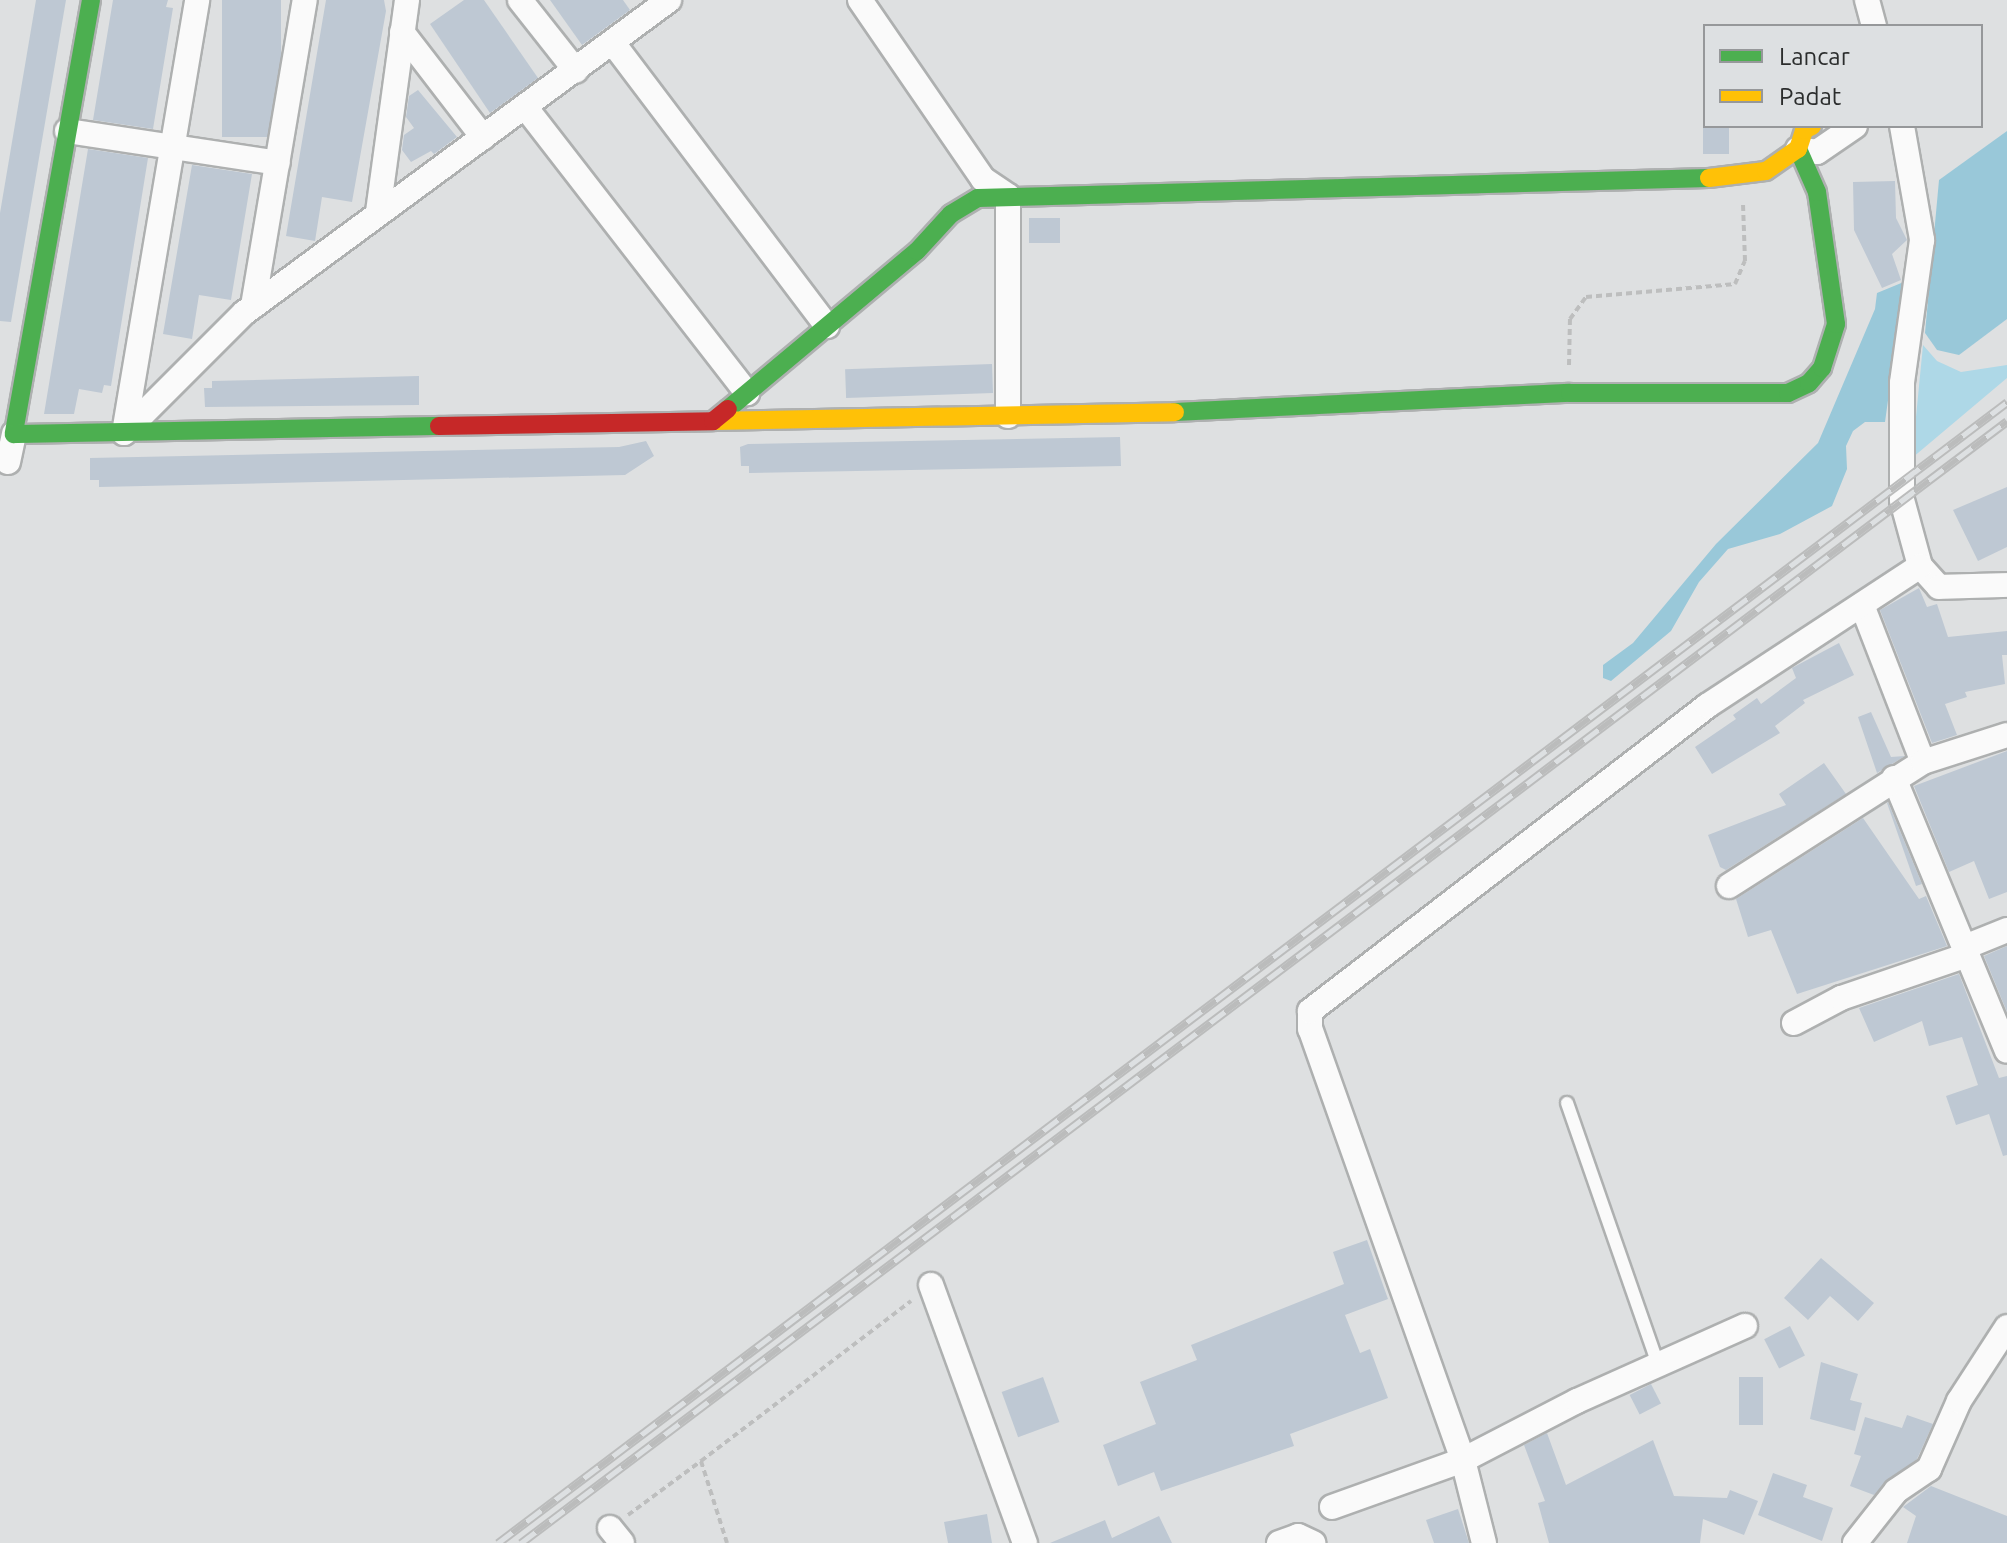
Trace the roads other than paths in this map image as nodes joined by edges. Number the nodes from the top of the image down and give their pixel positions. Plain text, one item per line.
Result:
1 (91, 0) edge
2 (197, 0) edge
3 (305, 0) edge
4 (407, 0) edge
5 (520, 0) edge
6 (860, 0) edge
7 (1867, 0) edge
8 (661, 3) edge
9 (1873, 24) edge
10 (402, 32) junction
11 (613, 43) junction
12 (576, 71) junction
13 (526, 108) junction
14 (1808, 128) edge
15 (1852, 128) edge
16 (1902, 128) edge
17 (67, 131) junction
18 (483, 137) junction
19 (172, 147) junction
20 (1798, 149) junction
21 (278, 163) junction
22 (1008, 196) junction
23 (378, 212) junction
24 (253, 306) junction
25 (827, 326) junction
26 (747, 393) junction
27 (1008, 416) junction
28 (713, 421) junction
29 (124, 433) junction
30 (14, 434) junction
31 (8, 462) dead end
32 (1920, 566) junction
33 (2007, 585) edge
34 (1862, 605) junction
35 (2007, 735) edge
36 (1923, 762) junction
37 (1894, 778) junction
38 (1729, 886) dead end
39 (2007, 930) edge
40 (1966, 951) junction
41 (1794, 1023) dead end
42 (2007, 1051) edge
43 (1567, 1103) dead end
44 (931, 1285) road end
45 (1745, 1326) dead end
46 (2007, 1327) edge
47 (1658, 1364) junction
48 (1463, 1460) junction
49 (1332, 1507) dead end
50 (1025, 1543) edge
51 (1279, 1543) edge
52 (1313, 1543) edge
53 (1484, 1543) edge
54 (1855, 1543) edge

1 - 17 street
2 - 19 street
3 - 21 street
4 - 10 street
5 - 12 street
6 - 22 street
7 - 9 street
8 - 11 street
10 - 18 street
10 - 23 street
11 - 12 street
11 - 25 street
12 - 13 street
13 - 18 street
13 - 26 street
14 - 20 street
15 - 20 street
16 - 32 street
17 - 19 street
17 - 30 street
18 - 23 street
19 - 21 street
19 - 29 street
20 - 22 street
20 - 27 street
21 - 24 street
22 - 25 street
22 - 27 street
23 - 24 street
24 - 29 street
25 - 26 street
26 - 28 street
27 - 28 street
28 - 29 street
29 - 30 street
30 - 31 street
32 - 33 street
32 - 34 street
34 - 36 street
34 - 48 street
35 - 36 street
36 - 37 street
37 - 38 street
37 - 40 street
39 - 40 street
40 - 41 street
40 - 42 street
43 - 47 lane
44 - 50 street
45 - 47 street
46 - 54 street
47 - 48 street
48 - 49 street
48 - 53 street
51 - 52 street

